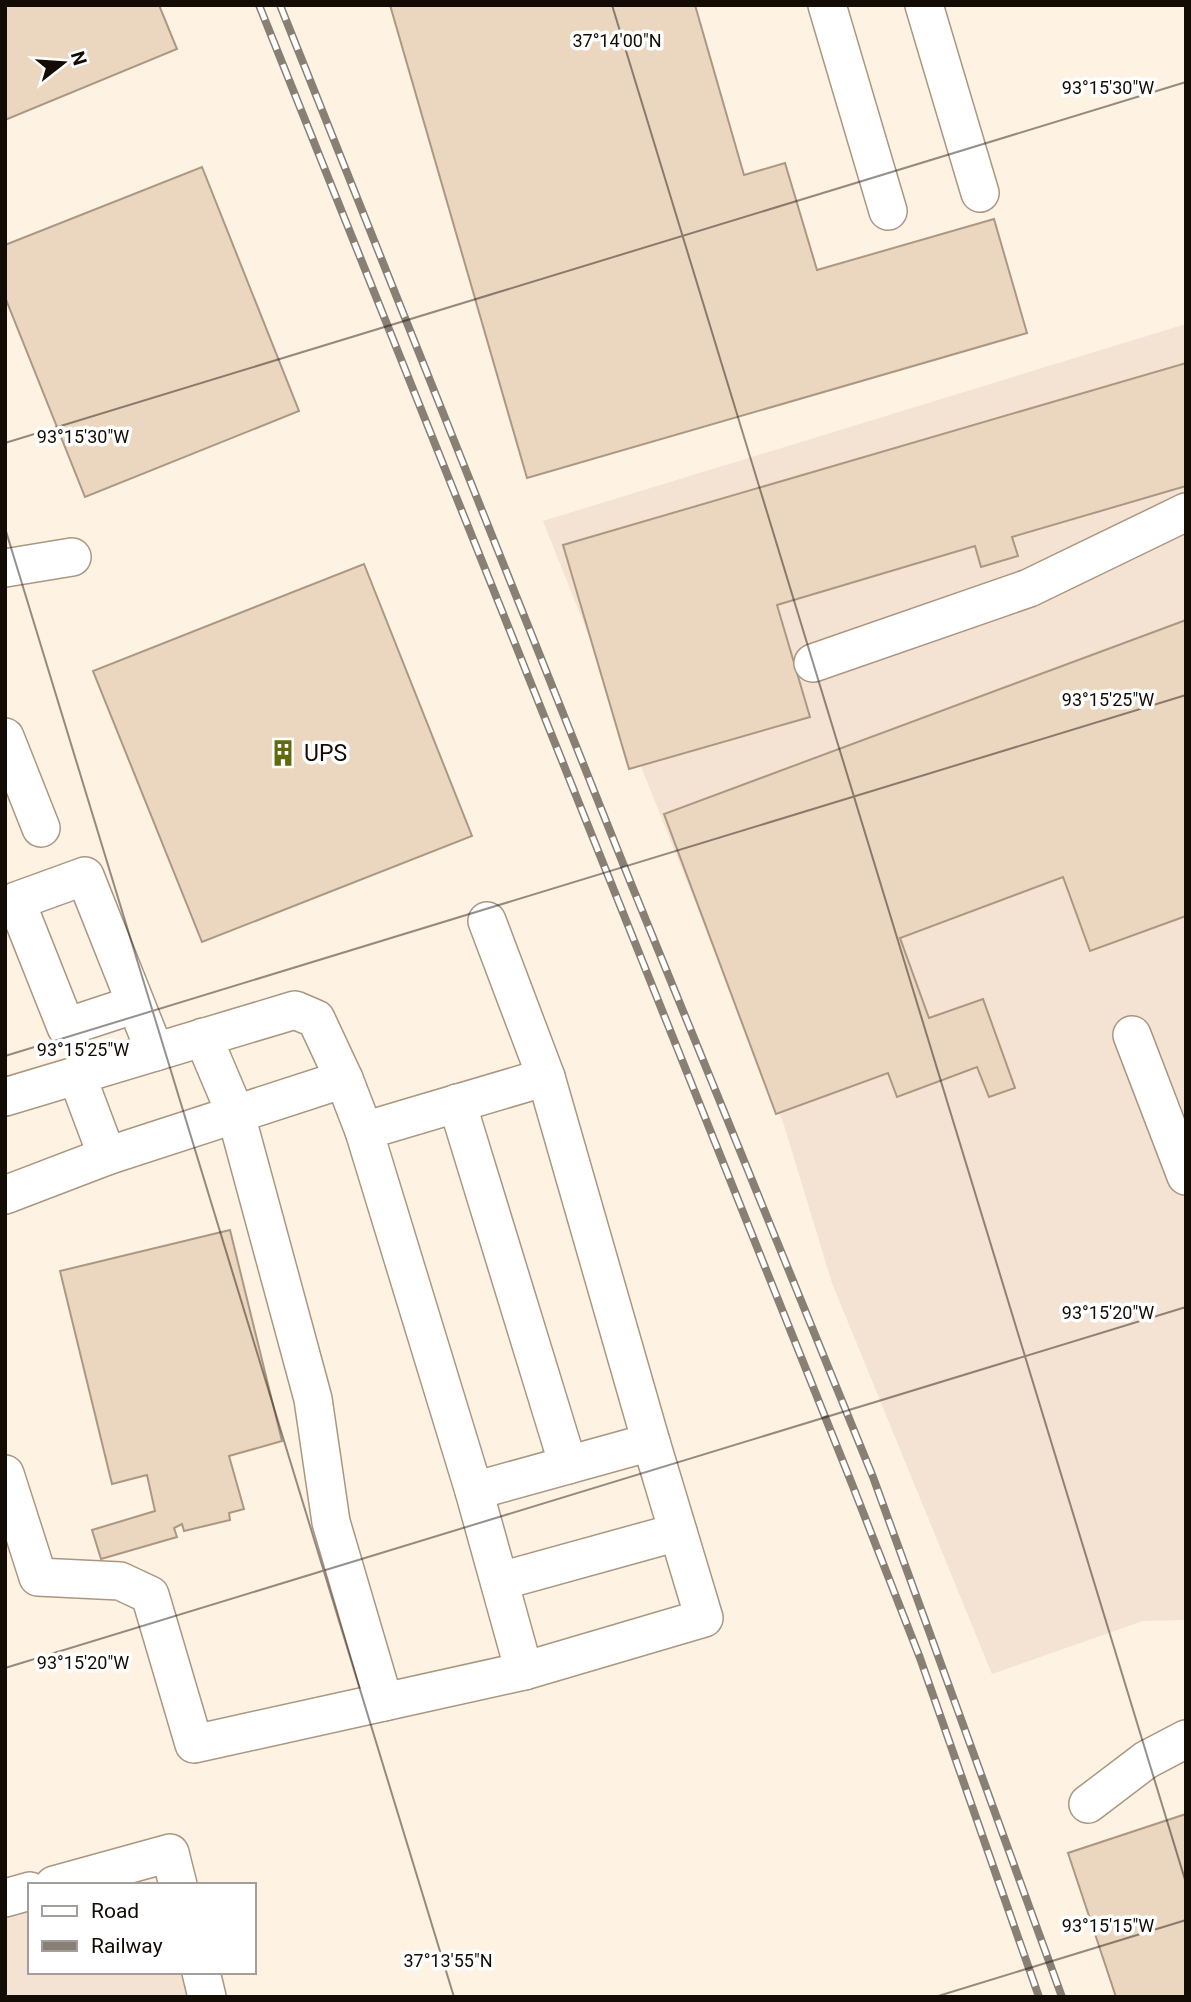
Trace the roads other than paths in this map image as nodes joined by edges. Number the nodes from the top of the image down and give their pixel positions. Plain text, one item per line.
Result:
1 (827, 5) edge
2 (924, 5) edge
3 (980, 194) dead end
4 (888, 211) dead end
5 (1186, 512) edge
6 (72, 557) dead end
7 (5, 568) edge
8 (813, 663) dead end
9 (5, 737) edge
10 (41, 828) dead end
11 (487, 921) dead end
12 (136, 1004) dead end
13 (1132, 1035) dead end
14 (203, 1037) junction
15 (155, 1052) junction
16 (77, 1076) junction
17 (546, 1077) junction
18 (344, 1079) junction
19 (5, 1097) edge
20 (457, 1103) junction
21 (236, 1115) junction
22 (364, 1131) junction
23 (107, 1156) junction
24 (1186, 1176) edge
25 (5, 1195) edge
26 (651, 1443) junction
27 (568, 1465) junction
28 (7, 1485) edge
29 (474, 1491) junction
30 (678, 1532) junction
31 (501, 1581) junction
32 (524, 1671) junction
33 (383, 1702) junction
34 (1186, 1739) edge
35 (1088, 1804) dead end
36 (174, 1869) edge
37 (69, 1883) edge
38 (28, 1892) edge
39 (5, 1898) edge
40 (201, 1974) edge
41 (207, 1997) edge

1 - 4 street
2 - 3 street
5 - 8 street
6 - 7 street
9 - 10 street
11 - 17 street
12 - 15 street
13 - 24 street
14 - 15 street
14 - 18 street
14 - 21 street
15 - 16 street
16 - 19 street
16 - 23 street
17 - 20 street
17 - 26 street
18 - 21 street
18 - 22 street
20 - 22 street
20 - 27 street
21 - 23 street
21 - 33 street
22 - 29 street
23 - 25 street
26 - 27 street
26 - 30 street
27 - 29 street
28 - 33 street
29 - 31 street
30 - 31 street
30 - 32 street
31 - 32 street
32 - 33 street
34 - 35 street
36 - 37 street
38 - 39 street
40 - 41 street

